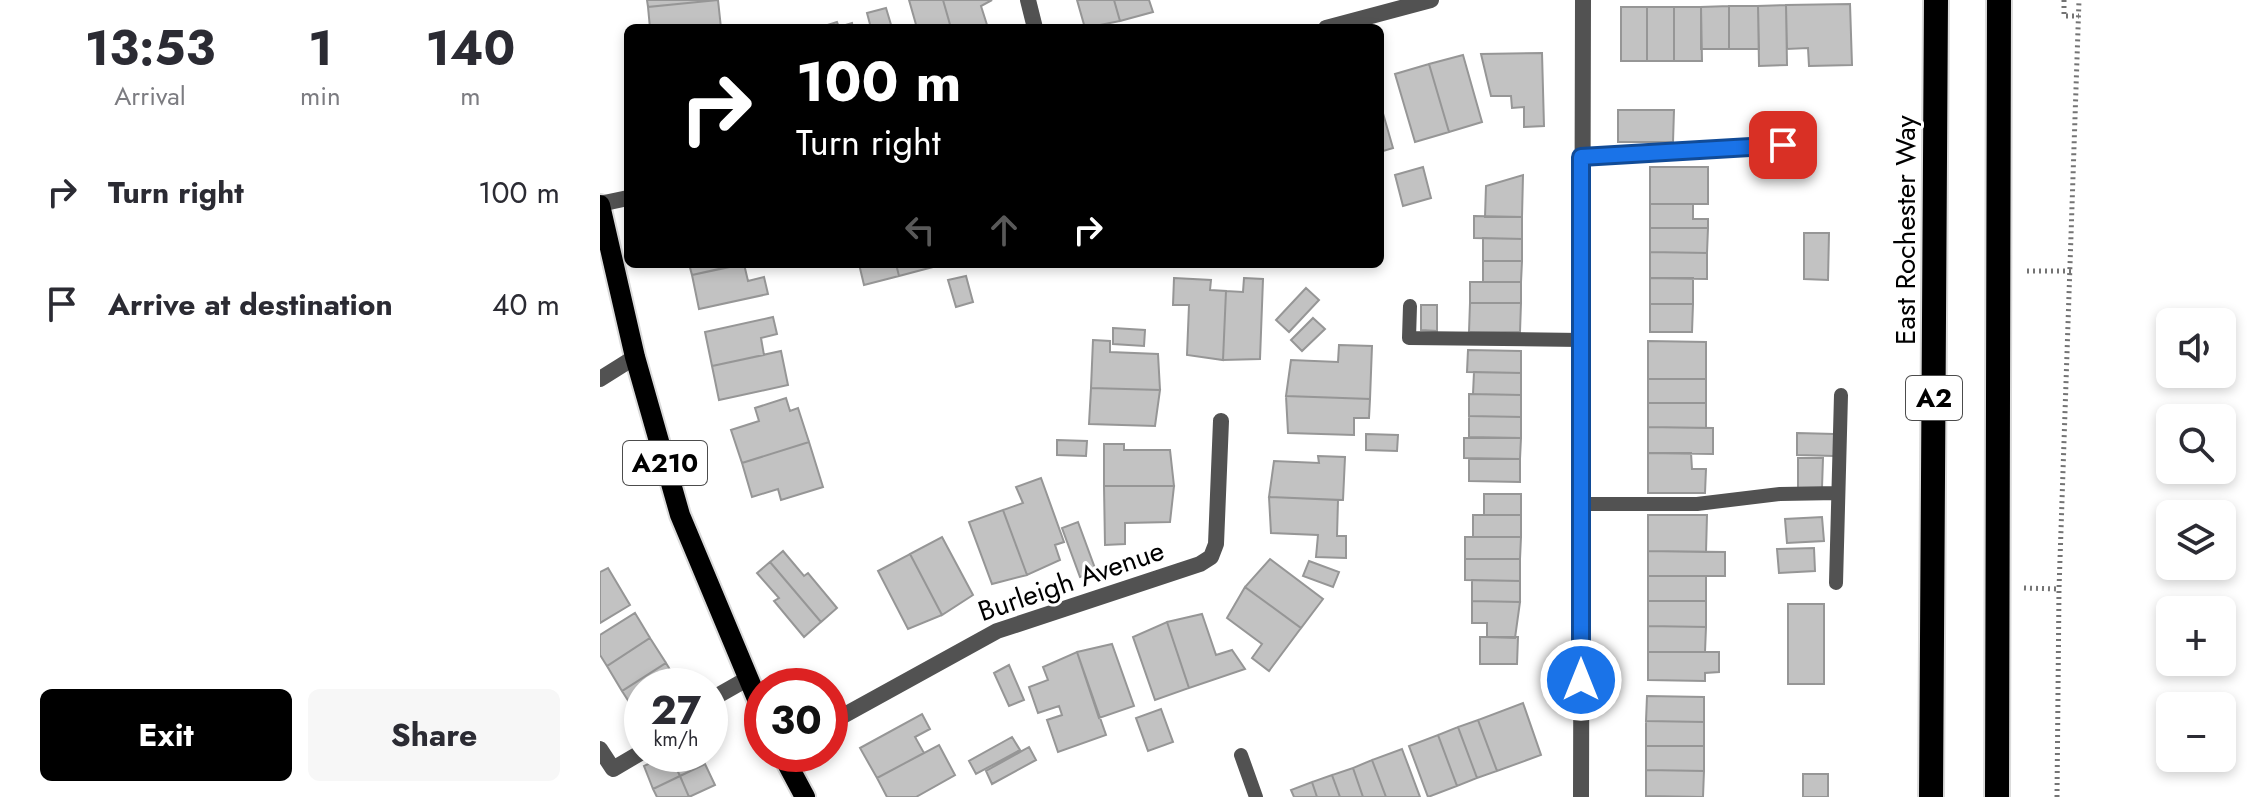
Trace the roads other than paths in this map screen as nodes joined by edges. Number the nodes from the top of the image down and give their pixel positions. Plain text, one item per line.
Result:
1 (1028, 0) edge
2 (1431, 0) edge
3 (1583, 0) edge
4 (1936, 0) edge
5 (1999, 0) edge
6 (1034, 24) edge
7 (1341, 24) edge
8 (1783, 145) dead end
9 (1581, 157) junction
10 (624, 199) edge
11 (600, 204) edge
12 (1410, 306) dead end
13 (1581, 340) junction
14 (635, 357) junction
15 (600, 379) edge
16 (1841, 395) dead end
17 (1221, 421) dead end
18 (1838, 493) junction
19 (1581, 504) junction
20 (1836, 583) dead end
21 (744, 672) edge
22 (848, 713) edge
23 (600, 749) edge
24 (1241, 755) dead end
25 (624, 763) edge
26 (792, 772) edge
27 (805, 797) edge
28 (1256, 797) edge
29 (1581, 797) edge
30 (1931, 797) edge
31 (1997, 797) edge

1 - 6 street
2 - 7 street
3 - 9 street
4 - 30 highway, East Rochester Way / A2
5 - 31 highway, A2
8 - 9 lane
9 - 13 street
10 - 11 street
11 - 14 main road, A210
12 - 13 lane
13 - 19 street
14 - 15 street
14 - 21 main road, A210
16 - 18 lane
17 - 22 street, Burleigh Avenue
18 - 19 lane
18 - 20 lane
19 - 29 street
23 - 25 street
24 - 28 lane
26 - 27 main road

